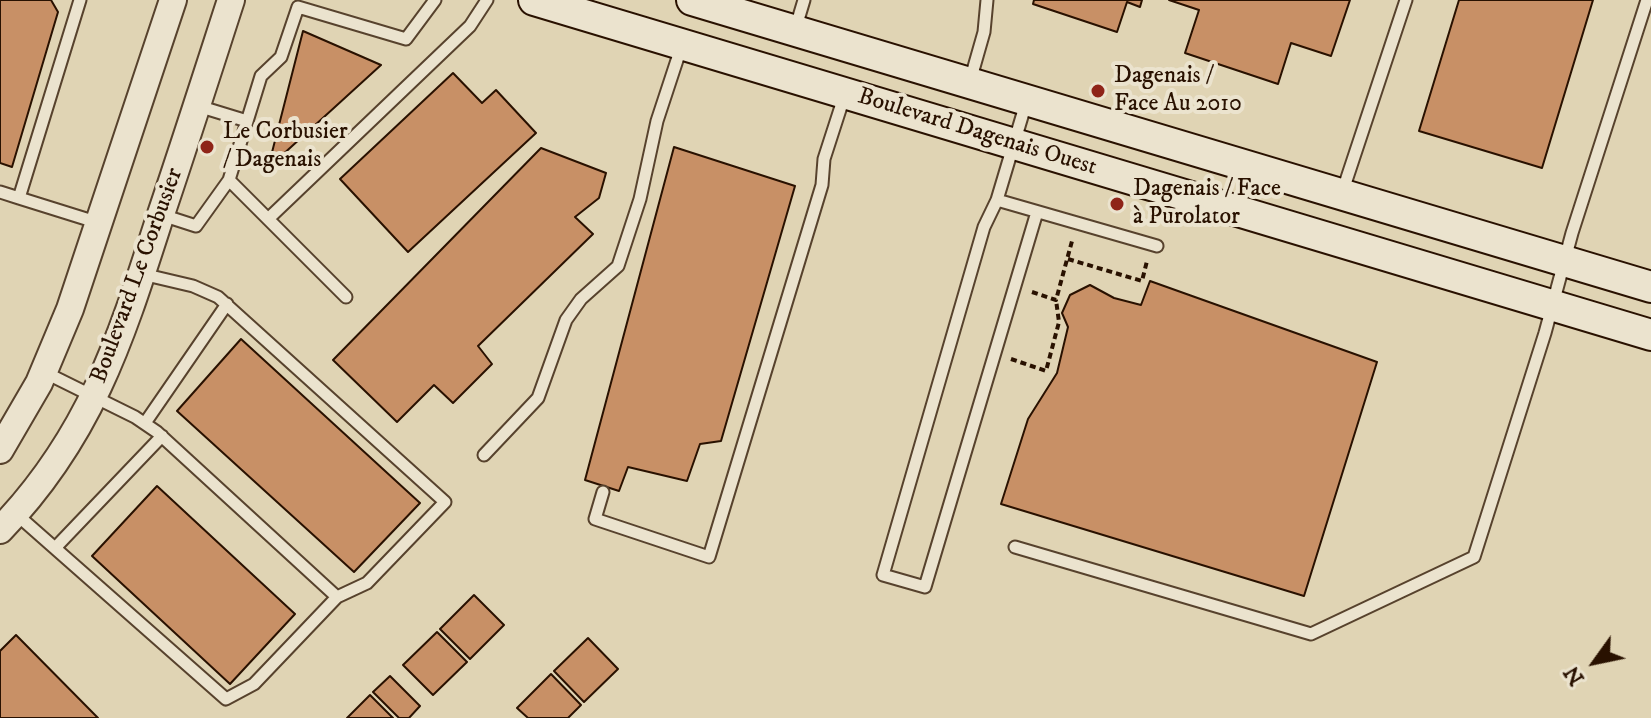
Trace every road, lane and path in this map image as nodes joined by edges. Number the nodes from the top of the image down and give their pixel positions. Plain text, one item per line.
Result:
1 (80, 0) edge
2 (173, 0) edge
3 (231, 0) edge
4 (435, 0) edge
5 (487, 0) edge
6 (534, 0) edge
7 (692, 0) edge
8 (804, 0) edge
9 (987, 0) edge
10 (1406, 0) edge
11 (1647, 0) edge
12 (795, 30) junction
13 (683, 44) junction
14 (969, 82) junction
15 (845, 93) junction
16 (1028, 100) junction
17 (197, 105) junction
18 (247, 121) junction
19 (1013, 144) junction
20 (229, 180) junction
21 (0, 192) edge
22 (1342, 194) junction
23 (19, 198) junction
24 (997, 200) junction
25 (1037, 212) junction
26 (161, 215) junction
27 (268, 219) junction
28 (99, 223) junction
29 (1157, 246) dead end
30 (1564, 261) junction
31 (142, 274) junction
32 (1142, 281) dead end
33 (1651, 287) edge
34 (1028, 290) dead end
35 (346, 297) dead end
36 (1056, 300) junction
37 (227, 304) junction
38 (1553, 305) junction
39 (1651, 335) edge
40 (1029, 366) dead end
41 (44, 372) junction
42 (95, 397) junction
43 (145, 423) junction
44 (162, 436) junction
45 (0, 450) edge
46 (484, 455) dead end
47 (603, 492) dead end
48 (7, 521) edge
49 (1015, 547) dead end
50 (55, 548) junction
51 (337, 597) junction

1 - 23 lane
2 - 28 street
3 - 17 street, Boulevard Le Corbusier
4 - 18 lane
5 - 27 lane
6 - 13 main road, Boulevard Dagenais Ouest
7 - 12 main road, Boulevard Dagenais Ouest
8 - 12 lane
9 - 14 lane
10 - 22 lane
11 - 30 lane
12 - 14 main road, Boulevard Dagenais Ouest
13 - 15 main road, Boulevard Dagenais Ouest
13 - 46 lane
14 - 16 main road, Boulevard Dagenais Ouest
15 - 19 main road, Boulevard Dagenais Ouest
15 - 47 lane
16 - 19 lane
16 - 22 main road, Boulevard Dagenais Ouest
17 - 18 lane
17 - 26 street, Boulevard Le Corbusier
18 - 20 lane
19 - 24 lane
19 - 38 main road, Boulevard Dagenais Ouest
20 - 26 lane
20 - 27 lane
21 - 23 lane
22 - 30 main road, Boulevard Dagenais Ouest
23 - 28 lane
24 - 25 lane
24 - 25 lane
25 - 29 lane
26 - 31 street, Boulevard Le Corbusier
27 - 35 lane
28 - 41 street
30 - 33 main road, Boulevard Dagenais Ouest
30 - 38 lane
31 - 37 lane
31 - 42 street, Boulevard Le Corbusier
32 - 36 path
34 - 36 path
36 - 40 path
37 - 43 lane
37 - 51 lane
38 - 39 main road, Boulevard Dagenais Ouest
38 - 49 lane
41 - 42 lane
41 - 45 street
42 - 43 lane
42 - 48 street, Boulevard Le Corbusier
43 - 44 lane
44 - 50 lane
44 - 51 lane
48 - 50 lane
50 - 51 lane

